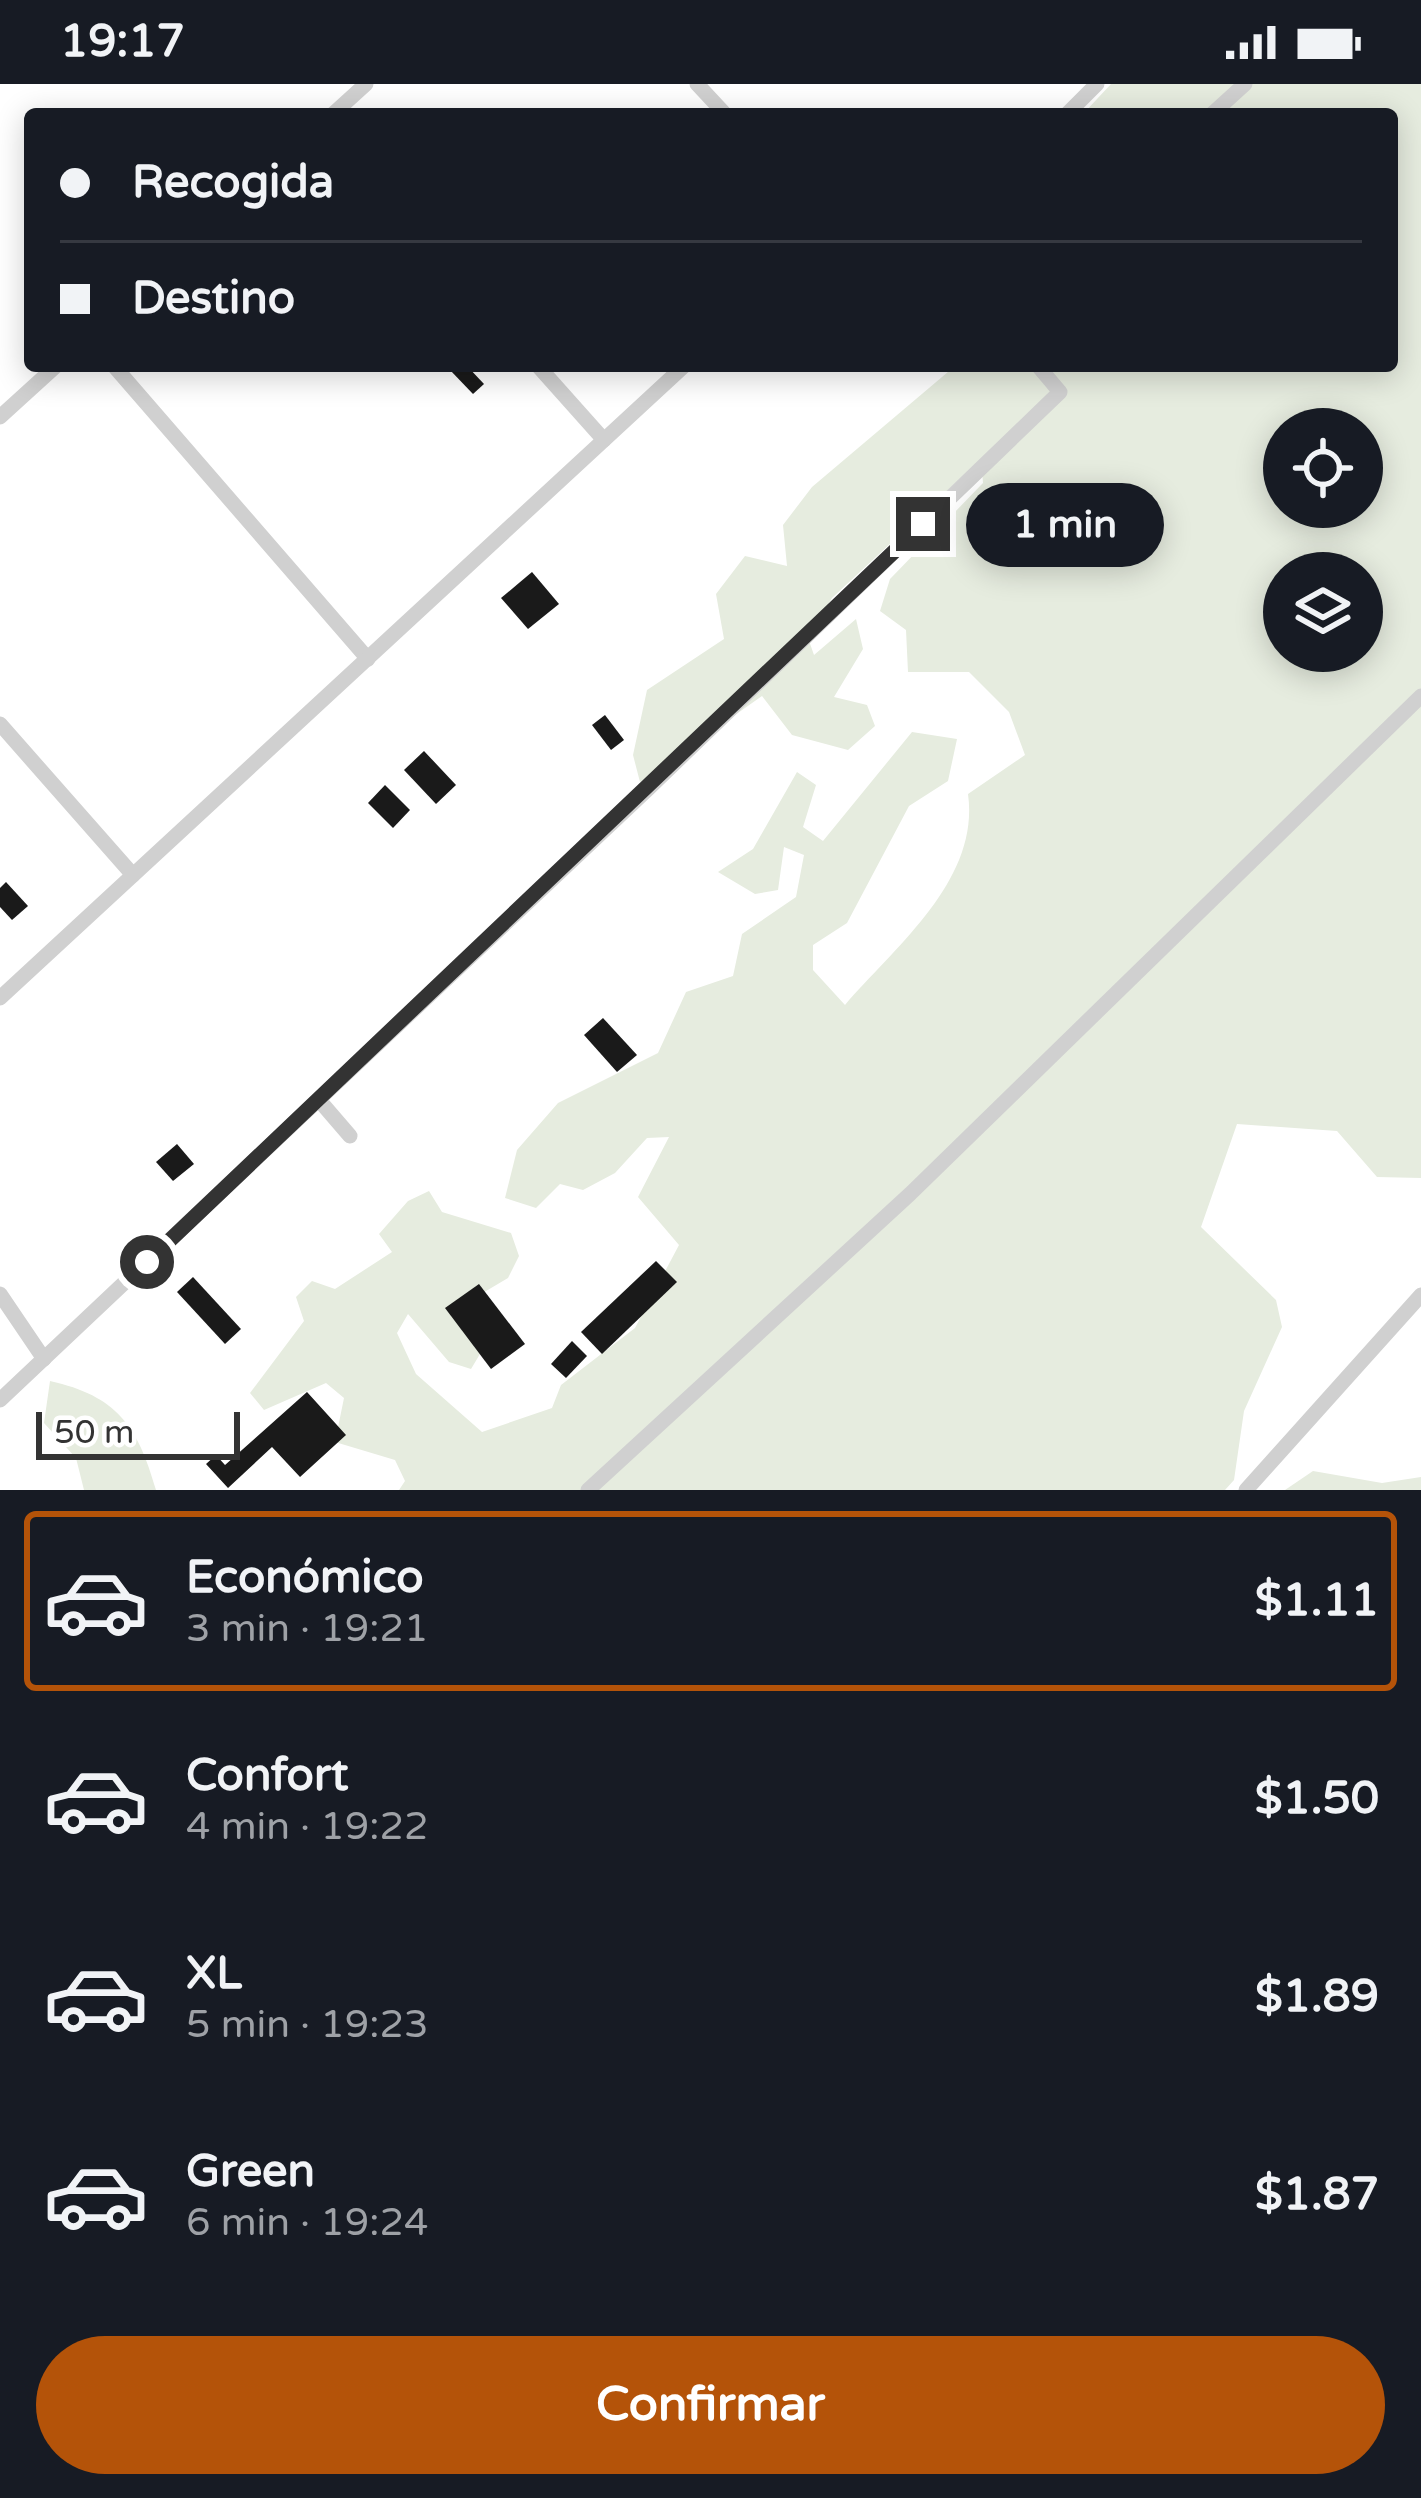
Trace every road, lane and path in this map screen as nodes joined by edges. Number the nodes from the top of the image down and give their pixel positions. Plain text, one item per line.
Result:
1 (366, 84) edge
2 (697, 84) edge
3 (1097, 84) edge
4 (1245, 84) edge
5 (340, 108) edge
6 (719, 108) edge
7 (1073, 108) edge
8 (1219, 108) edge
9 (49, 372) edge
10 (120, 372) edge
11 (543, 372) edge
12 (678, 372) edge
13 (1043, 372) edge
14 (0, 417) edge
15 (604, 440) junction
16 (368, 659) junction
17 (1421, 696) edge
18 (0, 724) edge
19 (133, 875) junction
20 (0, 998) edge
21 (319, 1100) junction
22 (350, 1136) dead end
23 (0, 1294) edge
24 (1421, 1295) edge
25 (44, 1360) junction
26 (0, 1400) edge
27 (587, 1490) edge
28 (1246, 1490) edge

1 - 5 lane
2 - 6 lane
3 - 7 lane
4 - 8 lane
9 - 14 lane
10 - 16 lane
11 - 15 lane
12 - 15 lane
13 - 21 lane
15 - 16 lane
16 - 19 lane
17 - 27 lane
18 - 19 lane
19 - 20 lane
21 - 22 lane
21 - 25 lane
23 - 25 lane
24 - 28 lane
25 - 26 lane

